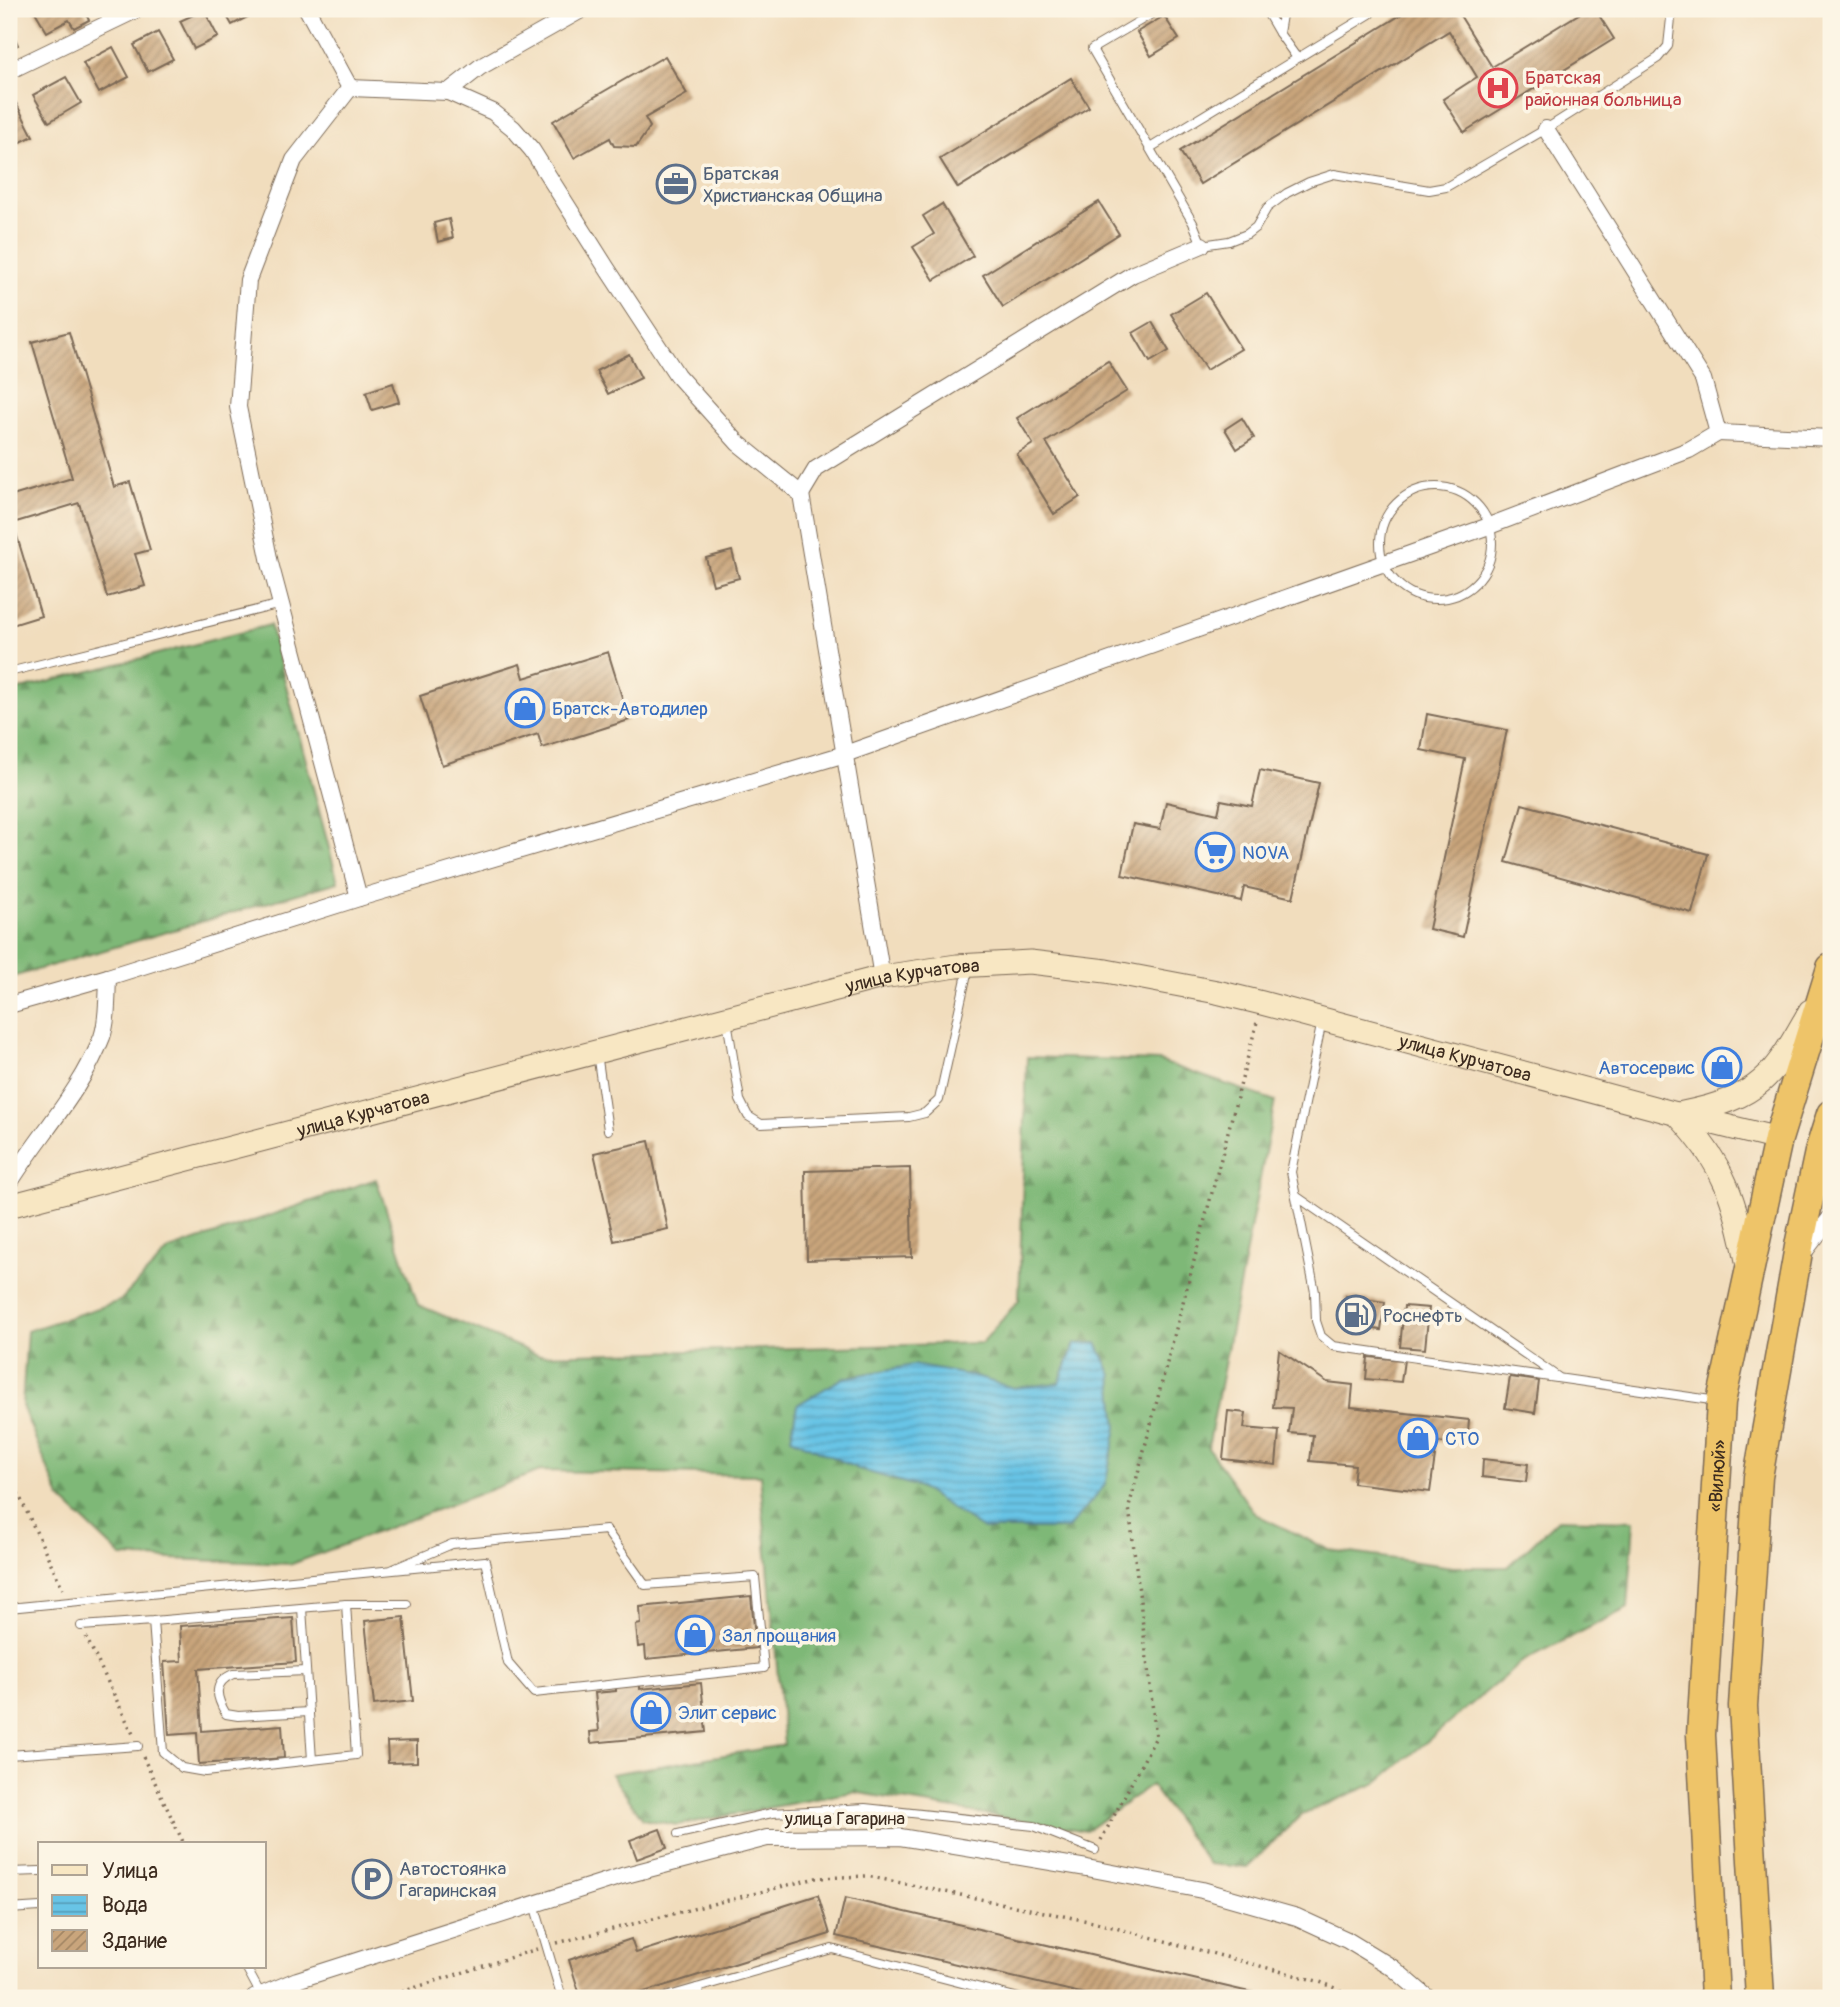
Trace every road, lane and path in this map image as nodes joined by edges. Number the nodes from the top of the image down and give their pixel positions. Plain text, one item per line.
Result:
1 (138, 9) edge
2 (307, 9) edge
3 (583, 9) edge
4 (1160, 9) edge
5 (1265, 9) edge
6 (1283, 9) edge
7 (1371, 9) edge
8 (1672, 9) edge
9 (1279, 33) junction
10 (1297, 58) junction
11 (9, 71) edge
12 (350, 88) junction
13 (448, 92) junction
14 (1546, 129) junction
15 (1150, 148) junction
16 (1202, 245) junction
17 (1718, 433) junction
18 (1831, 438) edge
19 (801, 494) junction
20 (1489, 526) junction
21 (1383, 563) junction
22 (281, 604) junction
23 (9, 672) edge
24 (845, 754) junction
25 (359, 898) junction
26 (968, 965) junction
27 (1830, 973) edge
28 (882, 976) junction
29 (108, 977) junction
30 (1262, 1003) junction
31 (9, 1005) edge
32 (726, 1017) junction
33 (1322, 1021) junction
34 (597, 1051) junction
35 (1677, 1114) junction
36 (1831, 1114) edge
37 (608, 1130) dead end
38 (1778, 1139) junction
39 (1825, 1153) edge
40 (9, 1184) edge
41 (1296, 1196) junction
42 (9, 1206) edge
43 (1831, 1217) edge
44 (1796, 1263) junction
45 (1748, 1269) junction
46 (1560, 1379) junction
47 (1721, 1402) junction
48 (9, 1474) edge
49 (391, 1570) junction
50 (69, 1601) junction
51 (346, 1604) junction
52 (407, 1604) dead end
53 (9, 1608) edge
54 (302, 1608) junction
55 (153, 1621) junction
56 (81, 1626) joint
57 (306, 1671) junction
58 (309, 1712) junction
59 (138, 1746) junction
60 (9, 1755) edge
61 (312, 1760) junction
62 (678, 1834) dead end
63 (183, 1842) edge
64 (1095, 1850) joint
65 (38, 1871) edge
66 (9, 1872) edge
67 (534, 1904) junction
68 (38, 1907) edge
69 (9, 1909) edge
70 (546, 1946) junction
71 (246, 1968) edge
72 (697, 1988) junction
73 (257, 1997) edge
74 (382, 1998) edge
75 (562, 1998) edge
76 (662, 1998) edge
77 (701, 1998) edge
78 (1019, 1998) edge
79 (1350, 1998) edge
80 (1428, 1998) edge
81 (1715, 1998) edge
82 (1759, 1998) edge

1 - 11 street
2 - 12 street
3 - 13 street
4 - 15 lane
5 - 9 lane
6 - 9 lane
7 - 10 lane
8 - 14 lane
9 - 10 lane
10 - 15 lane
12 - 13 street
12 - 22 street
13 - 19 street
14 - 16 lane
14 - 17 street
15 - 16 lane
16 - 19 street
17 - 18 street
17 - 20 street
19 - 24 street
20 - 21 street
20 - 21 lane
20 - 21 lane
21 - 24 street
22 - 23 lane
22 - 25 street
24 - 25 street
24 - 28 street
25 - 29 street
26 - 28 main road, улица Курчатова
26 - 30 main road, улица Курчатова
26 - 32 lane
27 - 35 main road
27 - 38 highway, «Вилюй»
28 - 32 main road, улица Курчатова
29 - 31 street
29 - 40 street
30 - 33 main road, улица Курчатова
30 - 64 path
32 - 34 main road, улица Курчатова
33 - 35 main road, улица Курчатова
33 - 41 lane
34 - 37 lane
34 - 42 main road, улица Курчатова
35 - 38 main road, улица Курчатова
35 - 45 main road
36 - 39 highway
38 - 39 highway, улица Курчатова
38 - 45 highway, «Вилюй»
39 - 44 highway
41 - 46 lane
41 - 46 lane
43 - 44 street
44 - 82 highway
45 - 47 highway, «Вилюй»
46 - 47 lane
47 - 81 highway, «Вилюй»
48 - 50 path
49 - 49 lane
49 - 50 lane
50 - 53 lane
51 - 52 lane
51 - 54 lane
51 - 61 lane
54 - 55 lane
54 - 57 lane
55 - 56 lane
55 - 61 lane
56 - 59 path
57 - 58 lane
57 - 58 lane
58 - 61 lane
59 - 60 lane
59 - 63 path
62 - 64 lane
65 - 66 lane
67 - 70 lane
67 - 73 street, улица Гагарина
67 - 80 street, улица Гагарина
68 - 69 lane
70 - 74 path
70 - 75 lane
70 - 79 path
71 - 73 lane
72 - 76 lane
72 - 77 lane
72 - 78 lane

